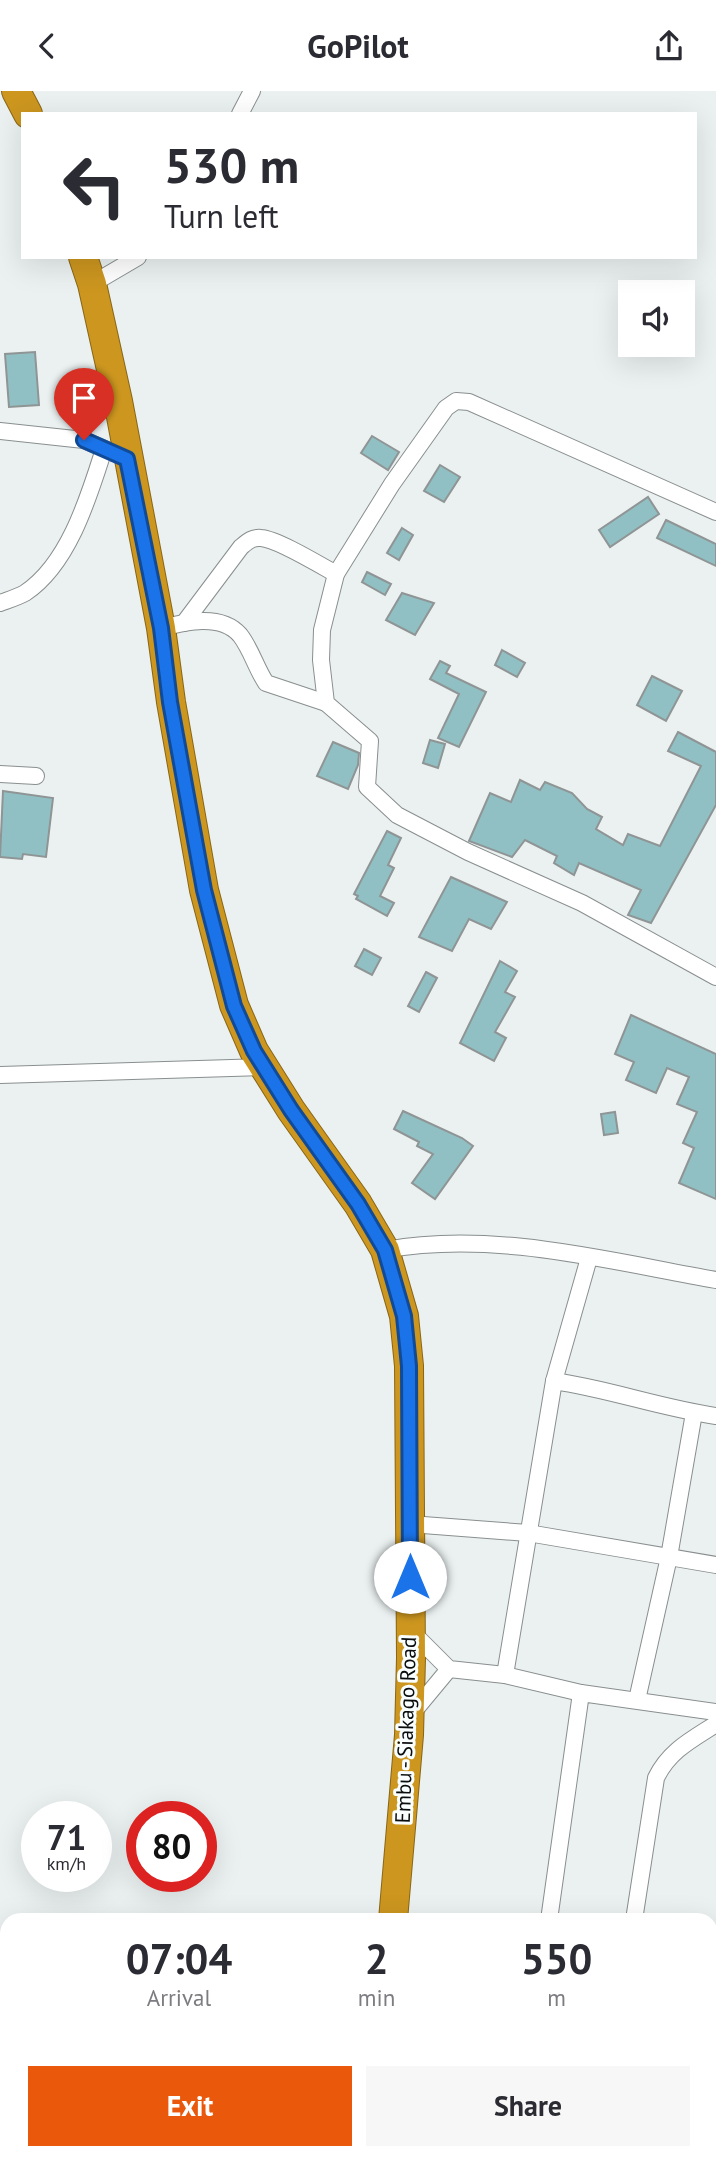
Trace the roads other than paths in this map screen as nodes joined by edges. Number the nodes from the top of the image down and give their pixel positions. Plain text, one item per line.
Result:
1 (16, 91) edge
2 (252, 91) edge
3 (27, 112) edge
4 (241, 112) edge
5 (84, 259) edge
6 (135, 259) edge
7 (92, 284) junction
8 (0, 431) edge
9 (116, 454) junction
10 (716, 512) edge
11 (336, 574) junction
12 (0, 603) edge
13 (172, 625) junction
14 (327, 703) junction
15 (0, 773) edge
16 (37, 776) dead end
17 (716, 977) edge
18 (264, 1067) junction
19 (0, 1075) edge
20 (385, 1250) junction
21 (589, 1258) junction
22 (716, 1280) edge
23 (554, 1381) junction
24 (694, 1413) junction
25 (716, 1416) edge
26 (410, 1524) junction
27 (528, 1533) junction
28 (669, 1557) junction
29 (716, 1565) edge
30 (410, 1630) junction
31 (449, 1669) junction
32 (505, 1675) junction
33 (581, 1693) junction
34 (637, 1700) junction
35 (716, 1712) edge
36 (409, 1717) junction
37 (716, 1724) edge
38 (394, 1913) edge
39 (550, 1913) edge
40 (635, 1913) edge

1 - 3 highway
2 - 4 street
5 - 7 highway, Embu - Siakago Road
6 - 7 street
7 - 9 highway, Embu - Siakago Road
8 - 9 street
9 - 12 street
9 - 13 highway, Embu - Siakago Road
10 - 11 street
11 - 13 street
11 - 14 street
13 - 14 street
13 - 18 highway, Embu - Siakago Road
14 - 17 street
15 - 16 street
18 - 19 street
18 - 20 highway, Embu - Siakago Road
20 - 21 street
20 - 26 highway, Embu - Siakago Road
21 - 22 street
21 - 23 street
23 - 24 street
23 - 27 street
24 - 25 street
24 - 28 street
26 - 27 street
26 - 30 highway, Embu - Siakago Road
27 - 28 street
27 - 32 street
28 - 29 street
28 - 34 street
30 - 31 street
30 - 36 highway, Embu - Siakago Road
31 - 32 street
31 - 36 street
32 - 33 street
33 - 34 street
33 - 39 street
34 - 35 street
36 - 38 highway, Embu - Siakago Road
37 - 40 street

